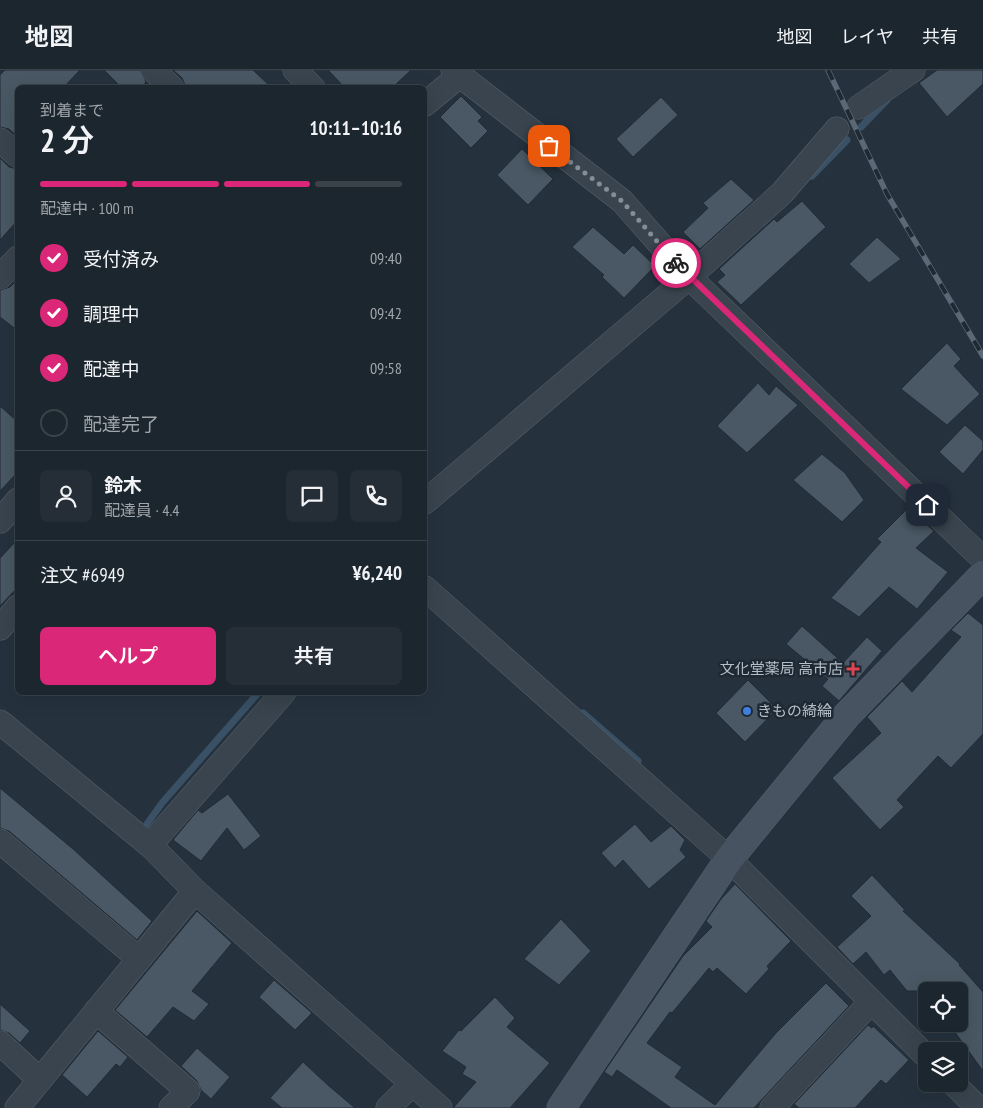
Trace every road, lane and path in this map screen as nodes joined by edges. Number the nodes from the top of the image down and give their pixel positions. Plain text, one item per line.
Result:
1 (153, 70) edge
2 (294, 70) edge
3 (913, 70) edge
4 (456, 73) edge
5 (169, 85) edge
6 (310, 85) edge
7 (427, 102) edge
8 (859, 107) dead end
9 (837, 129) dead end
10 (0, 140) edge
11 (15, 153) edge
12 (15, 261) edge
13 (0, 277) edge
14 (689, 277) junction
15 (427, 500) edge
16 (15, 503) edge
17 (0, 520) edge
18 (983, 559) edge
19 (983, 575) edge
20 (427, 590) edge
21 (15, 610) edge
22 (0, 628) edge
23 (281, 695) edge
24 (0, 722) edge
25 (0, 842) edge
26 (152, 847) junction
27 (729, 859) junction
28 (195, 891) junction
29 (139, 959) junction
30 (871, 1002) junction
31 (96, 1011) junction
32 (0, 1043) edge
33 (918, 1048) edge
34 (40, 1080) junction
35 (412, 1084) junction
36 (962, 1092) edge
37 (17, 1108) edge
38 (171, 1108) edge
39 (388, 1108) edge
40 (440, 1108) edge
41 (561, 1108) edge
42 (772, 1108) edge
43 (978, 1108) edge

1 - 5 street
2 - 6 street
3 - 8 street
4 - 7 street
4 - 14 street
9 - 14 street
10 - 11 street
12 - 13 street
14 - 15 street
14 - 18 street
16 - 17 street
19 - 27 street
20 - 27 street
21 - 22 street
23 - 26 street
24 - 26 street
25 - 29 street
26 - 28 street
27 - 30 street
27 - 41 street
28 - 29 street
28 - 35 street
29 - 31 street
30 - 33 street
30 - 42 street
31 - 34 street
31 - 38 street
32 - 34 street
34 - 37 street
35 - 39 street
35 - 40 street
36 - 43 street

